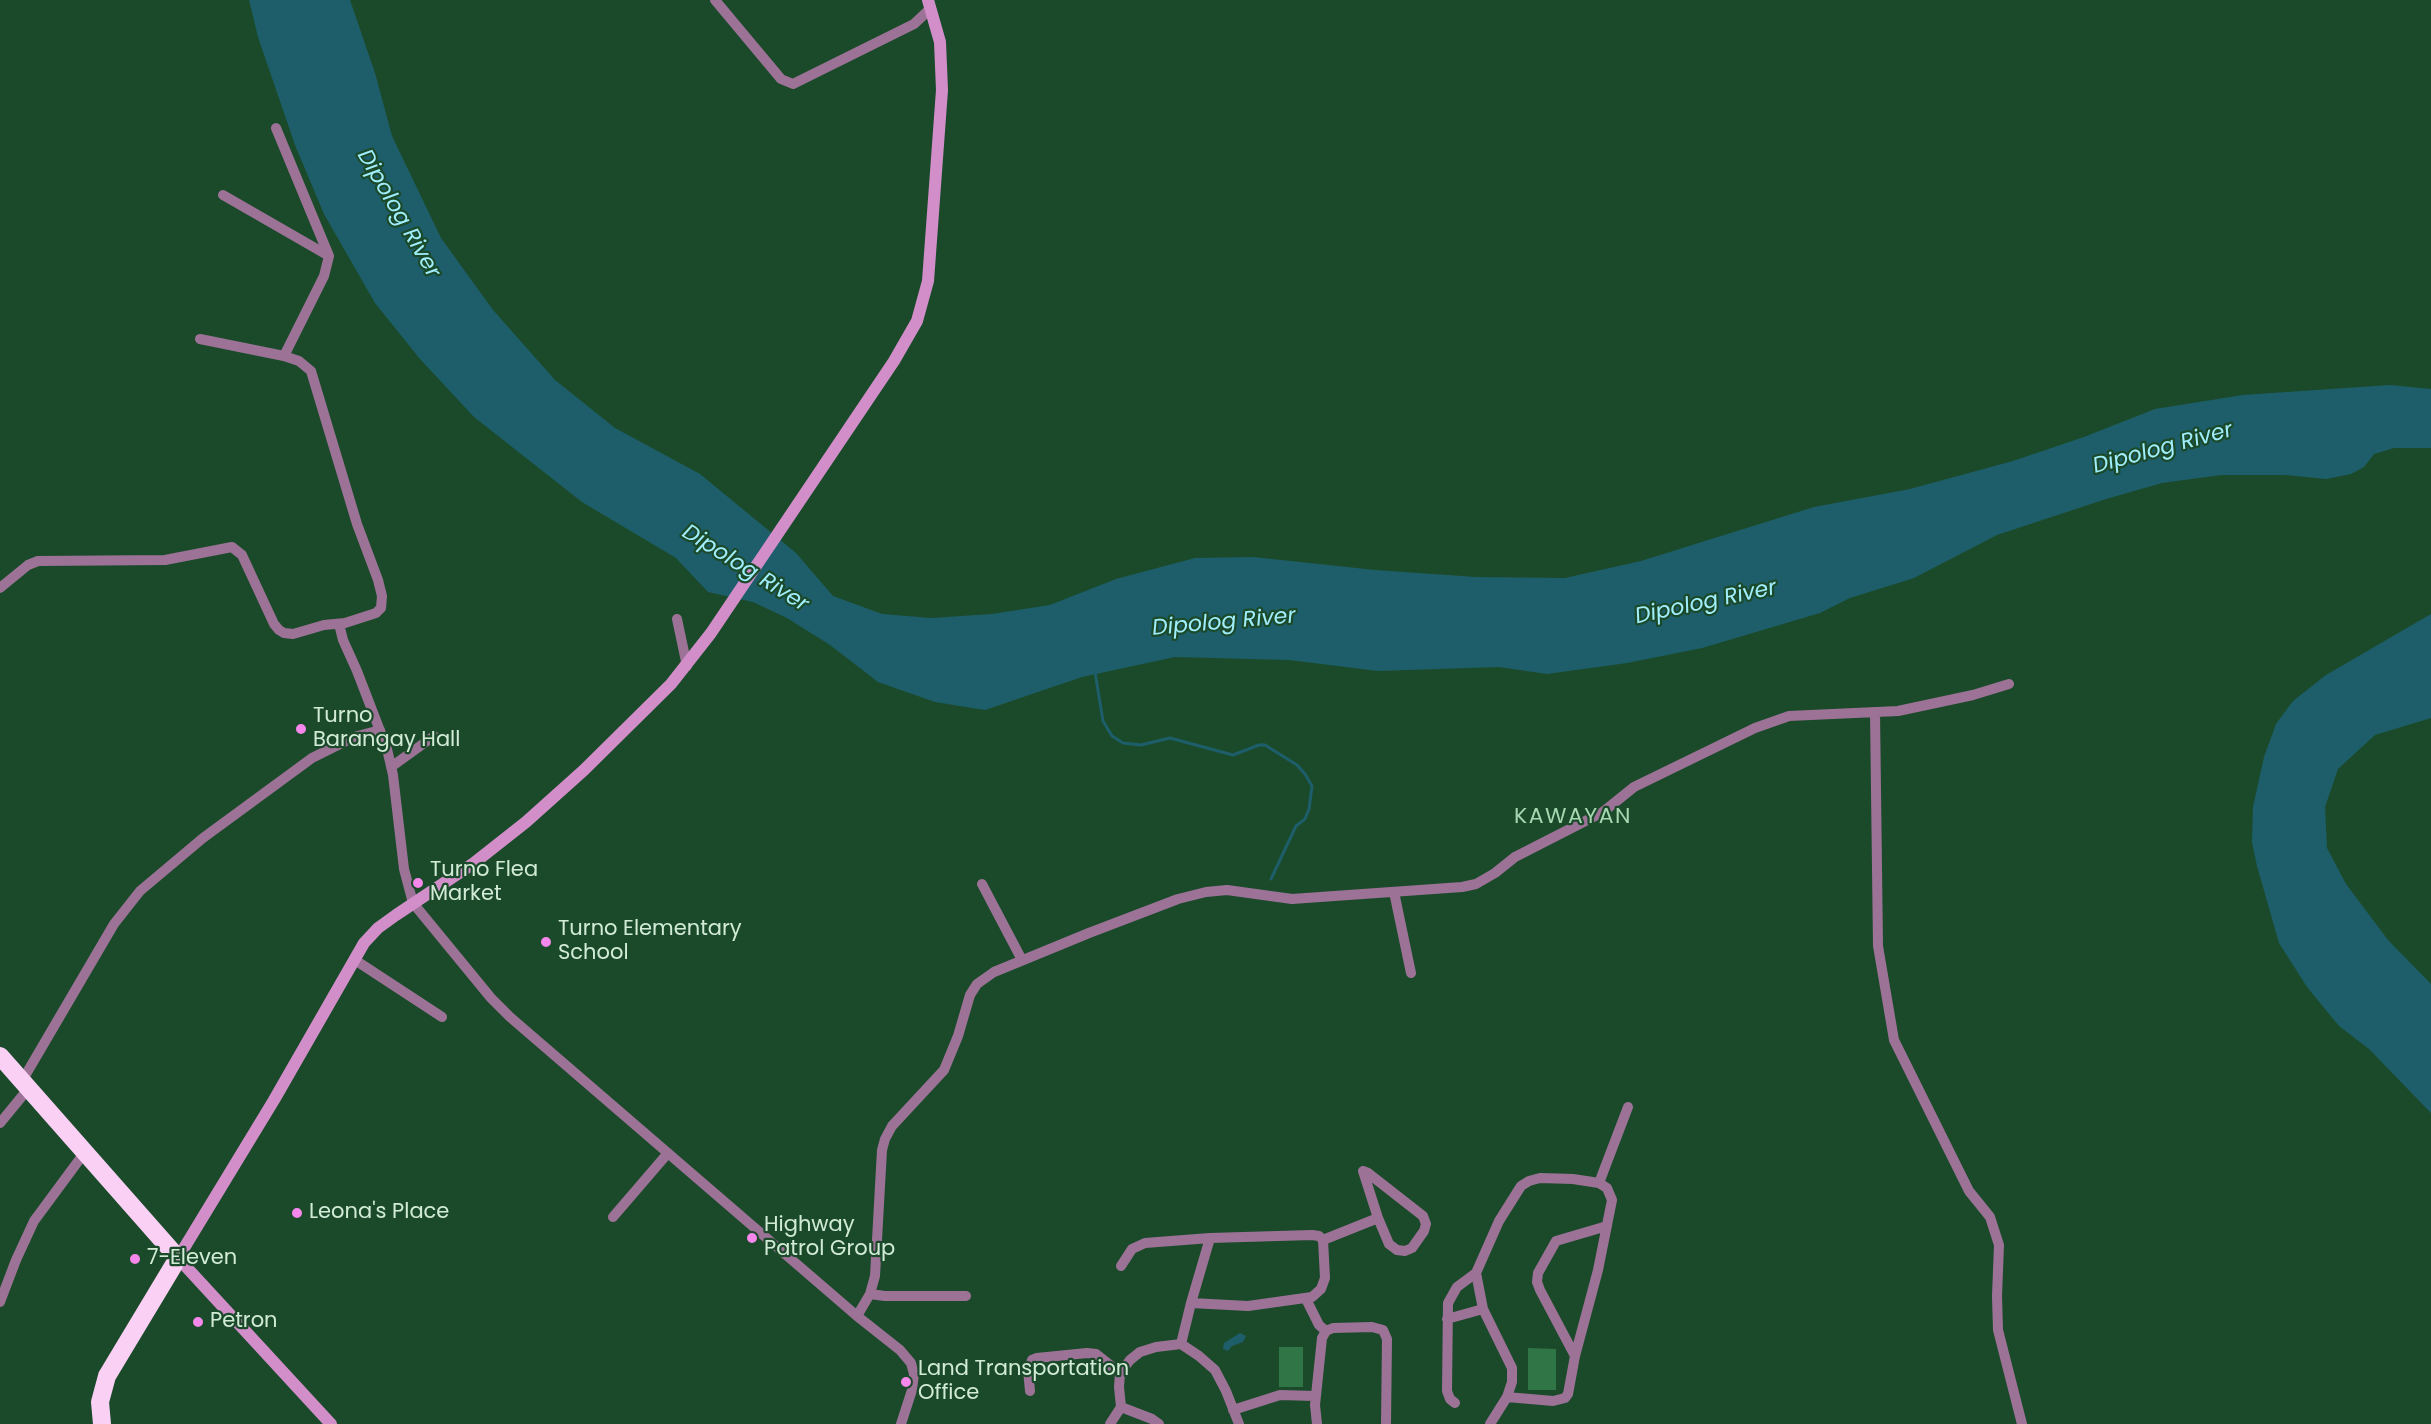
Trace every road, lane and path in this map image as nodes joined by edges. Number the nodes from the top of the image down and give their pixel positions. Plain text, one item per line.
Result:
1 (715, 0) edge
2 (930, 4) edge
3 (276, 128) dead end
4 (224, 195) dead end
5 (329, 256) junction
6 (200, 339) dead end
7 (284, 356) junction
8 (0, 588) edge
9 (677, 619) dead end
10 (339, 624) junction
11 (687, 666) junction
12 (2009, 684) dead end
13 (1875, 712) junction
14 (380, 730) junction
15 (434, 736) dead end
16 (391, 767) junction
17 (982, 884) dead end
18 (1394, 892) junction
19 (413, 903) junction
20 (355, 960) junction
21 (1022, 960) junction
22 (1411, 973) dead end
23 (442, 1017) dead end
24 (0, 1056) edge
25 (25, 1085) junction
26 (1628, 1107) dead end
27 (0, 1123) edge
28 (85, 1152) junction
29 (668, 1153) junction
30 (1599, 1183) junction
31 (613, 1217) dead end
32 (1378, 1218) junction
33 (1607, 1226) junction
34 (1210, 1238) junction
35 (1323, 1240) junction
36 (178, 1258) junction
37 (1121, 1266) dead end
38 (1476, 1273) junction
39 (870, 1294) junction
40 (966, 1296) dead end
41 (1306, 1299) junction
42 (0, 1302) edge
43 (1191, 1303) junction
44 (1483, 1309) junction
45 (857, 1316) junction
46 (1447, 1319) junction
47 (1326, 1331) junction
48 (1181, 1344) junction
49 (1575, 1356) junction
50 (1120, 1373) junction
51 (1030, 1391) dead end
52 (1316, 1396) junction
53 (1507, 1397) junction
54 (1455, 1403) dead end
55 (1121, 1407) junction
56 (1233, 1410) junction
57 (102, 1424) edge
58 (331, 1424) edge
59 (901, 1424) edge
60 (1110, 1424) edge
61 (1159, 1424) edge
62 (1239, 1424) edge
63 (1317, 1424) edge
64 (1386, 1424) edge
65 (1490, 1424) edge
66 (2022, 1424) edge

1 - 2 street
2 - 11 main road
3 - 5 street
4 - 5 street
5 - 7 street
6 - 7 street
7 - 10 street
8 - 10 street
9 - 11 street
10 - 14 street
11 - 19 main road
12 - 13 street
13 - 18 street
13 - 66 street
14 - 16 street
14 - 25 street
15 - 16 street
16 - 19 street
17 - 21 street
18 - 21 street
18 - 22 street
19 - 20 main road
19 - 29 street
20 - 23 street
20 - 36 main road
21 - 39 street
24 - 25 highway
25 - 27 street
25 - 28 highway
26 - 30 street
28 - 36 highway
28 - 42 street
29 - 31 street
29 - 45 street
30 - 33 street
30 - 38 street
32 - 32 street
32 - 35 street
33 - 49 street
33 - 49 street
34 - 35 street
34 - 37 street
34 - 43 street
35 - 41 street
36 - 57 highway
36 - 58 main road
38 - 44 street
38 - 46 street
39 - 40 street
39 - 45 street
41 - 43 street
41 - 47 street
43 - 48 street
44 - 46 street
44 - 53 street
45 - 59 street
46 - 54 street
47 - 52 street
47 - 64 street
48 - 50 street
48 - 56 street
49 - 53 street
50 - 51 street
50 - 55 street
52 - 56 street
52 - 63 street
53 - 65 street
55 - 60 street
55 - 61 street
56 - 62 street

